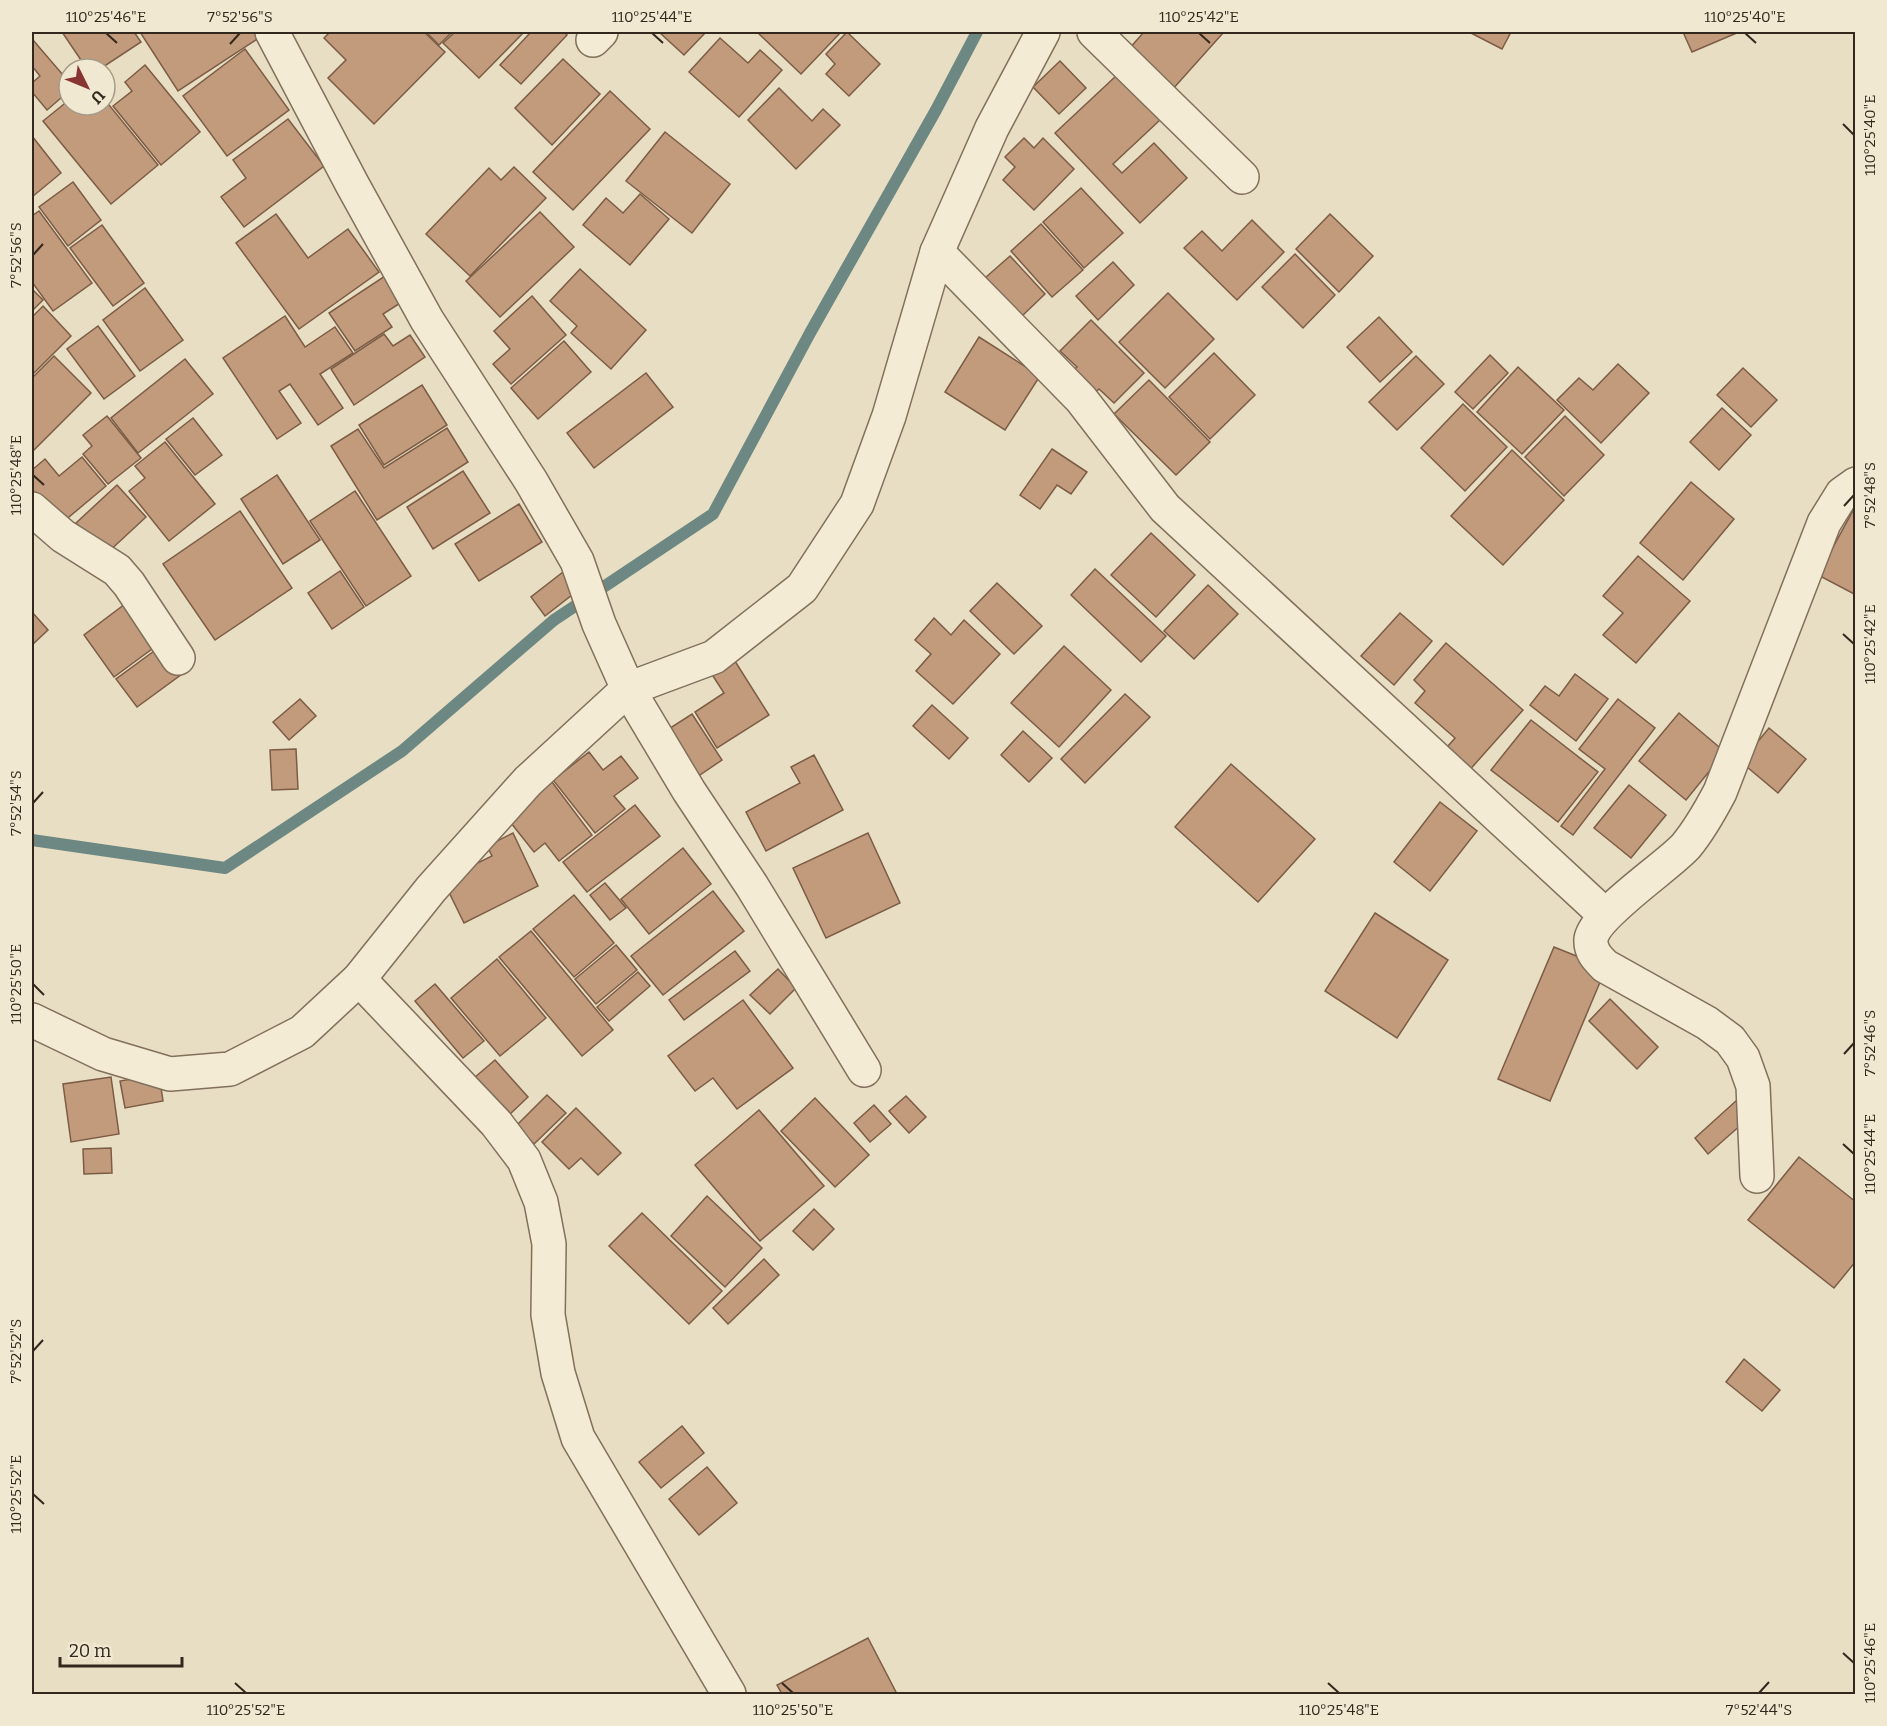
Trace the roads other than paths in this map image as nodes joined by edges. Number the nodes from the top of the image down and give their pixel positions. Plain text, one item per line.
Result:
1 (272, 32) edge
2 (1043, 32) edge
3 (1094, 32) edge
4 (1242, 177) dead end
5 (937, 252) junction
6 (1856, 484) edge
7 (32, 509) edge
8 (178, 658) dead end
9 (628, 689) junction
10 (1605, 915) junction
11 (359, 978) junction
12 (32, 1020) edge
13 (864, 1070) dead end
14 (1757, 1176) dead end
15 (729, 1695) edge

1 - 9 street
2 - 5 street
3 - 4 street
5 - 9 street
5 - 10 street
6 - 10 street
7 - 8 street
9 - 11 street
9 - 13 street
10 - 14 street
11 - 12 street
11 - 15 street

